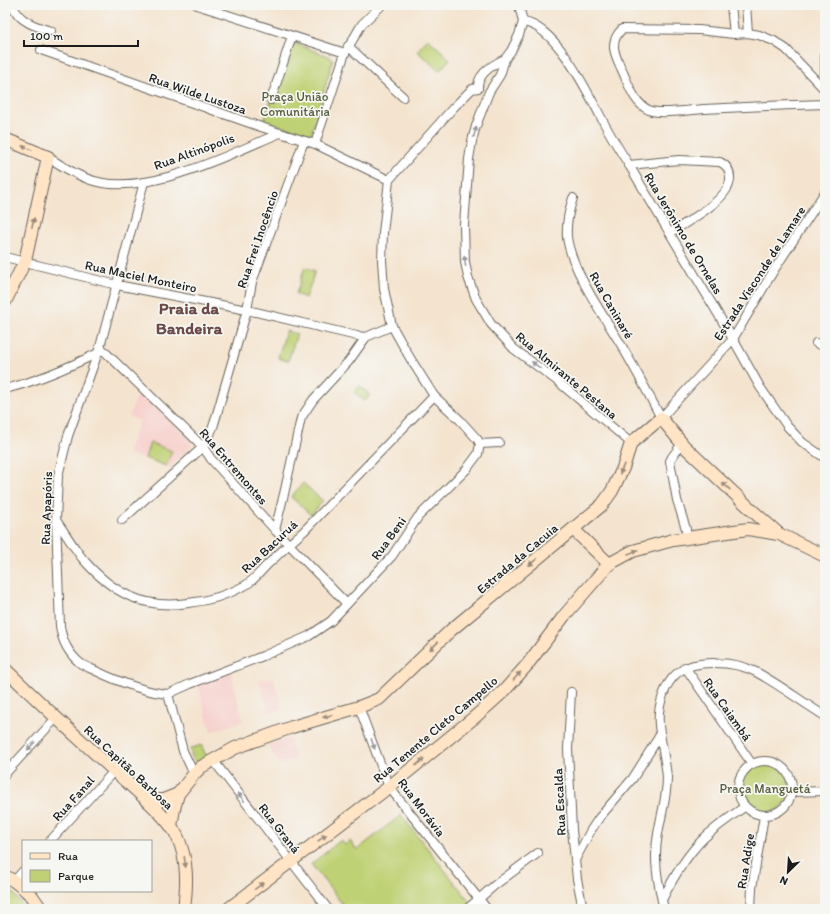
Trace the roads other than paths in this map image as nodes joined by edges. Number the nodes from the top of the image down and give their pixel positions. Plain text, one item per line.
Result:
1 (13, 5) edge
2 (197, 5) edge
3 (382, 5) edge
4 (731, 5) edge
5 (746, 5) edge
6 (518, 7) edge
7 (522, 22) junction
8 (51, 31) dead end
9 (748, 33) junction
10 (734, 34) junction
11 (292, 36) junction
12 (41, 50) dead end
13 (346, 50) junction
14 (825, 54) edge
15 (505, 59) junction
16 (491, 66) junction
17 (500, 74) junction
18 (825, 75) edge
19 (478, 88) junction
20 (825, 90) edge
21 (489, 92) junction
22 (403, 97) dead end
23 (271, 100) dead end
24 (825, 104) edge
25 (280, 133) junction
26 (5, 139) edge
27 (304, 141) junction
28 (315, 144) junction
29 (48, 156) junction
30 (629, 165) junction
31 (389, 180) junction
32 (144, 182) junction
33 (825, 192) edge
34 (573, 198) dead end
35 (670, 233) junction
36 (5, 257) edge
37 (25, 261) junction
38 (117, 285) junction
39 (5, 302) edge
40 (247, 310) junction
41 (392, 326) junction
42 (366, 337) junction
43 (733, 339) junction
44 (816, 343) dead end
45 (825, 347) edge
46 (99, 350) junction
47 (5, 387) edge
48 (434, 396) junction
49 (661, 418) junction
50 (499, 443) dead end
51 (631, 443) junction
52 (480, 444) junction
53 (682, 444) junction
54 (203, 447) junction
55 (825, 458) edge
56 (755, 513) junction
57 (56, 520) junction
58 (122, 520) dead end
59 (573, 529) junction
60 (748, 529) junction
61 (275, 530) junction
62 (779, 534) junction
63 (686, 538) junction
64 (288, 544) junction
65 (825, 556) edge
66 (609, 564) junction
67 (348, 604) junction
68 (685, 667) junction
69 (5, 669) edge
70 (571, 692) dead end
71 (168, 694) junction
72 (359, 707) junction
73 (825, 716) edge
74 (56, 718) junction
75 (660, 735) junction
76 (213, 760) junction
77 (752, 764) junction
78 (114, 771) junction
79 (5, 774) edge
80 (194, 774) junction
81 (389, 787) junction
82 (825, 791) edge
83 (792, 792) junction
84 (178, 794) junction
85 (146, 800) junction
86 (744, 807) junction
87 (764, 816) junction
88 (171, 826) junction
89 (51, 840) edge
90 (538, 853) dead end
91 (575, 860) junction
92 (291, 862) junction
93 (22, 872) edge
94 (14, 881) edge
95 (27, 892) edge
96 (479, 898) junction
97 (662, 900) junction
98 (41, 909) edge
99 (184, 909) edge
100 (228, 909) edge
101 (328, 909) edge
102 (467, 909) edge
103 (487, 909) edge
104 (583, 909) edge
105 (664, 909) edge
106 (751, 909) edge

1 - 8 street
2 - 11 street
3 - 13 street
4 - 10 street
5 - 9 street
6 - 7 street
7 - 15 street
7 - 30 street, Rua Jerônimo de Ornelas
9 - 10 street
9 - 20 street
10 - 24 street
11 - 13 street
11 - 23 street
12 - 25 street, Rua Wilde Lustoza
13 - 22 street
13 - 28 street
14 - 18 street
15 - 16 street
15 - 17 street
16 - 17 street
16 - 19 street
17 - 21 street, Rua Almirante Pestana
19 - 21 street
19 - 31 street
51 -> 21 street, Rua Almirante Pestana
25 - 27 street, Rua Wilde Lustoza
25 - 32 street, Rua Altinópolis
29 -> 26 main road, Rua Altinópolis
27 - 28 street, Rua Wilde Lustoza
27 - 40 street, Rua Frei Inocêncio
28 - 31 street, Rua Wilde Lustoza
29 - 32 street, Rua Altinópolis
37 -> 29 main road
30 - 35 street, Rua Jerônimo de Ornelas
30 - 35 street
31 - 41 street
32 - 38 street, Rua Apapóris
33 - 43 street, Estrada Visconde de Lamare
34 - 49 street, Rua Caninaré
35 - 43 street, Rua Jerônimo de Ornelas
36 - 37 street, Rua Maciel Monteiro
37 - 38 street, Rua Maciel Monteiro
37 - 39 main road
38 - 40 street, Rua Maciel Monteiro
38 - 46 street, Rua Apapóris
40 - 42 street, Rua Maciel Monteiro
40 - 54 street, Rua Frei Inocêncio
41 - 42 street
41 - 48 street
42 - 61 street
43 - 49 street, Estrada Visconde de Lamare
43 - 55 street, Rua Jerônimo de Ornelas
44 - 45 street
46 - 47 street
46 - 54 street, Rua Entremontes
46 - 57 street, Rua Apapóris
48 - 52 street
48 - 64 street, Rua Bacuruá
49 - 51 main road
49 - 53 main road
50 - 52 street
51 -> 59 main road, Estrada da Cacuia
52 - 67 street, Rua Beni
56 -> 53 main road
53 - 63 street
54 - 58 street, Rua Frei Inocêncio
54 - 61 street, Rua Entremontes
56 - 60 main road
56 - 62 main road
57 - 64 street, Rua Bacuruá
57 - 71 street, Rua Apapóris
59 - 66 main road
59 -> 72 main road, Estrada da Cacuia
60 - 62 main road, Rua Tenente Cleto Campello
60 - 63 main road, Rua Tenente Cleto Campello
61 - 64 street, Rua Entremontes
62 - 65 main road
66 -> 63 main road, Rua Tenente Cleto Campello
64 - 67 street, Rua Entremontes
81 -> 66 main road, Rua Tenente Cleto Campello
67 - 71 street, Rua Beni
68 - 73 street
68 - 75 street
68 - 77 street, Rua Caiambá
69 - 74 main road, Rua Capitão Barbosa
70 - 91 street, Rua Escalda
71 - 80 street
72 -> 76 main road, Estrada da Cacuia
72 -> 81 street, Rua Morávia
74 - 78 main road, Rua Capitão Barbosa
74 -> 79 street
75 - 91 street
75 - 97 street
76 - 80 main road, Estrada da Cacuia
92 -> 76 street, Rua Graná
77 - 83 street
77 - 86 street
78 - 85 main road, Rua Capitão Barbosa
78 - 89 street, Rua Fanal
80 - 84 main road, Estrada da Cacuia
92 -> 81 main road, Rua Tenente Cleto Campello
81 - 96 street, Rua Morávia
82 - 83 street
83 - 87 street
84 - 85 main road
84 - 88 main road, Estrada da Cacuia
85 - 88 main road, Rua Capitão Barbosa
86 - 87 street
86 - 97 street
87 - 106 street, Rua Adige
88 -> 99 main road, Rua Capitão Barbosa
90 - 96 street
91 - 104 street, Rua Escalda
100 -> 92 main road, Rua Tenente Cleto Campello
92 - 101 street, Rua Graná
93 - 94 street
95 - 98 main road
96 - 102 street
96 - 103 street, Rua Morávia
97 - 105 street

